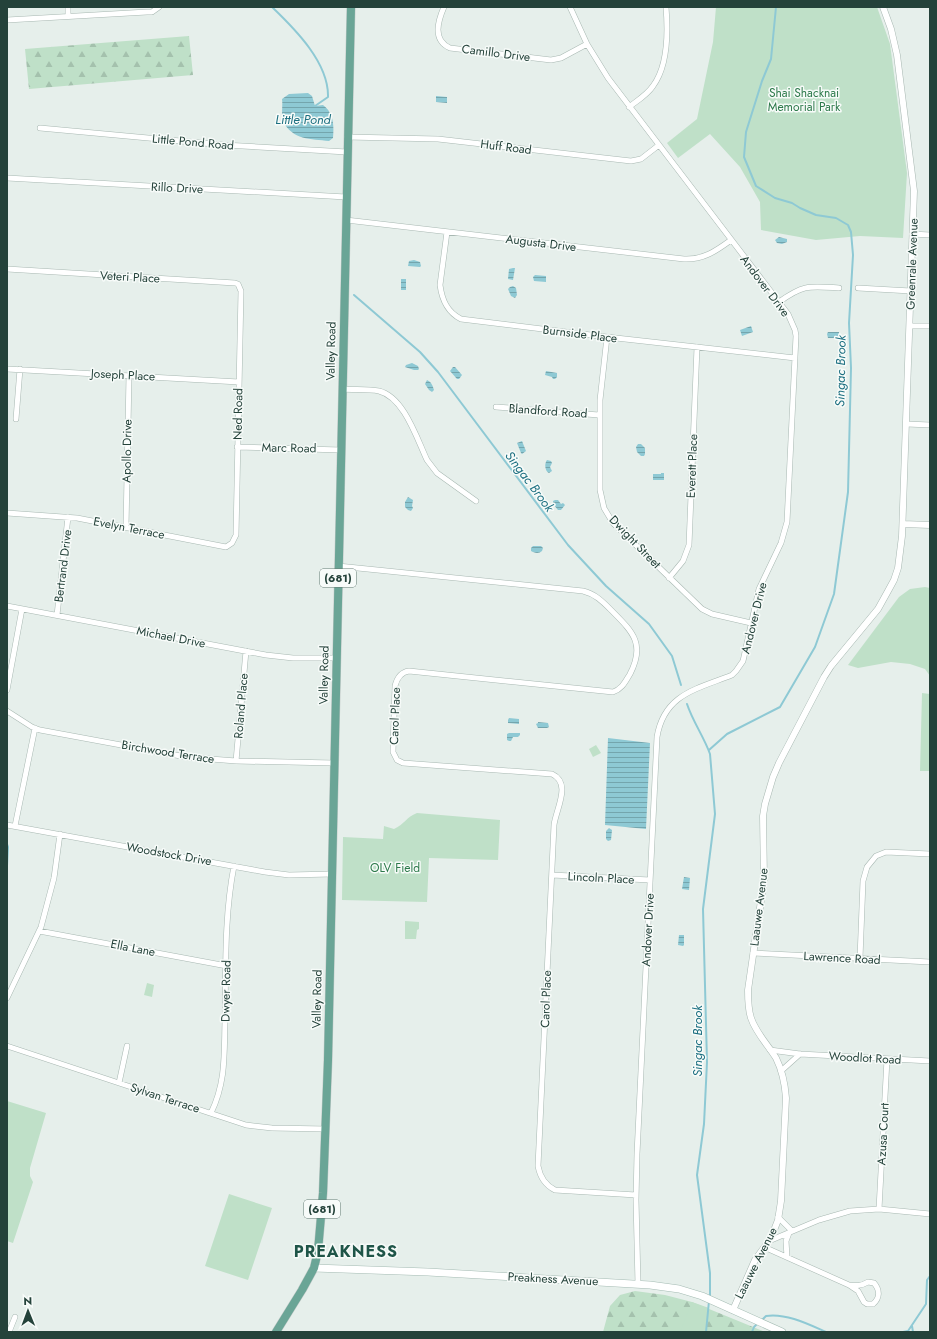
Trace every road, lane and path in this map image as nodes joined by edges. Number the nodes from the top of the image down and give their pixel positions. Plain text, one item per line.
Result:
1 (68, 7) edge
2 (159, 7) edge
3 (351, 7) edge
4 (444, 7) edge
5 (570, 7) edge
6 (666, 7) edge
7 (883, 7) edge
8 (68, 16) junction
9 (7, 20) edge
10 (587, 44) junction
11 (629, 107) junction
12 (40, 128) dead end
13 (348, 137) junction
14 (659, 145) junction
15 (347, 152) junction
16 (7, 178) edge
17 (346, 197) junction
18 (346, 220) junction
19 (447, 232) junction
20 (912, 234) junction
21 (930, 235) edge
22 (731, 240) junction
23 (7, 269) edge
24 (840, 288) dead end
25 (858, 288) dead end
26 (911, 290) junction
27 (241, 299) joint
28 (779, 302) junction
29 (910, 326) junction
30 (930, 326) edge
31 (607, 337) junction
32 (696, 347) junction
33 (795, 358) junction
34 (7, 369) edge
35 (20, 369) junction
36 (129, 376) junction
37 (239, 382) junction
38 (342, 389) junction
39 (496, 407) dead end
40 (600, 415) junction
41 (16, 419) dead end
42 (907, 424) junction
43 (930, 425) edge
44 (238, 447) junction
45 (341, 450) junction
46 (476, 501) dead end
47 (7, 513) edge
48 (68, 517) junction
49 (903, 524) junction
50 (930, 525) edge
51 (126, 527) junction
52 (236, 528) joint
53 (338, 566) junction
54 (669, 578) junction
55 (7, 606) edge
56 (22, 609) junction
57 (57, 615) junction
58 (751, 623) junction
59 (246, 651) junction
60 (336, 658) junction
61 (7, 690) edge
62 (7, 712) edge
63 (35, 728) junction
64 (236, 761) junction
65 (334, 763) junction
66 (7, 825) edge
67 (15, 826) junction
68 (60, 834) junction
69 (930, 854) edge
70 (234, 866) junction
71 (332, 874) junction
72 (552, 875) junction
73 (650, 880) junction
74 (39, 931) junction
75 (753, 953) junction
76 (860, 958) junction
77 (930, 962) edge
78 (227, 966) junction
79 (7, 998) edge
80 (7, 1046) edge
81 (127, 1046) dead end
82 (770, 1050) junction
83 (800, 1054) junction
84 (887, 1060) junction
85 (930, 1061) edge
86 (781, 1071) junction
87 (119, 1083) junction
88 (212, 1113) junction
89 (326, 1129) junction
90 (636, 1195) junction
91 (879, 1209) junction
92 (930, 1214) edge
93 (778, 1217) junction
94 (791, 1232) junction
95 (766, 1244) junction
96 (787, 1257) junction
97 (314, 1268) junction
98 (638, 1284) junction
99 (849, 1284) junction
100 (733, 1310) junction
101 (15, 1317) dead end
102 (9, 1332) edge
103 (276, 1332) edge
104 (782, 1332) edge

1 - 8 street
2 - 8 street
3 - 13 main road, Valley Road / (681)
4 - 10 street, Camillo Drive
5 - 10 street, Andover Drive
6 - 11 street
7 - 20 street, Greenrale Avenue
8 - 9 street
10 - 11 street, Andover Drive
11 - 14 street, Andover Drive
12 - 15 street, Little Pond Road
13 - 14 street, Huff Road
13 - 15 main road, Valley Road / (681)
14 - 22 street, Andover Drive
15 - 17 main road, Valley Road / (681)
16 - 17 street, Rillo Drive
17 - 18 main road, Valley Road / (681)
18 - 19 street, Augusta Drive
18 - 38 main road, Valley Road / (681)
19 - 22 street, Augusta Drive
19 - 31 street, Burnside Place
20 - 21 street
20 - 26 street, Greenrale Avenue
22 - 28 street, Andover Drive
23 - 27 street, Veteri Place
24 - 28 street
25 - 26 street
26 - 29 street, Greenrale Avenue
27 - 37 street, Ned Road
28 - 33 street, Andover Drive
29 - 30 street
29 - 42 street, Greenrale Avenue
31 - 32 street, Burnside Place
31 - 40 street, Dwight Street
32 - 33 street, Burnside Place
32 - 54 street, Everett Place
33 - 58 street, Andover Drive
34 - 35 street, Joseph Place
35 - 36 street, Joseph Place
35 - 41 street
36 - 37 street, Joseph Place
36 - 51 street, Apollo Drive
37 - 44 street, Ned Road
38 - 45 main road, Valley Road / (681)
38 - 46 street
39 - 40 street, Blandford Road
40 - 54 street, Dwight Street
42 - 43 street
42 - 49 street, Greenrale Avenue
44 - 45 street, Marc Road
44 - 52 street, Ned Road
45 - 53 main road, Valley Road / (681)
47 - 48 street, Evelyn Terrace
48 - 51 street, Evelyn Terrace
48 - 57 street, Bertrand Drive
49 - 50 street
49 - 75 street, Laauwe Avenue
51 - 52 street, Evelyn Terrace
53 - 60 main road, Valley Road / (681)
53 - 72 street, Carol Place
54 - 58 street, Dwight Street
55 - 56 street, Michael Drive
56 - 57 street, Michael Drive
56 - 61 street
57 - 59 street, Michael Drive
58 - 73 street, Andover Drive
59 - 60 street, Michael Drive
59 - 64 street, Roland Place
60 - 65 main road, Valley Road / (681)
62 - 63 street, Birchwood Terrace
63 - 64 street, Birchwood Terrace
63 - 67 street
64 - 65 street, Birchwood Terrace
65 - 71 main road, Valley Road / (681)
66 - 67 street, Woodstock Drive
67 - 68 street, Woodstock Drive
68 - 70 street, Woodstock Drive
68 - 74 street
69 - 76 street
70 - 71 street, Woodstock Drive
70 - 78 street, Dwyer Road
71 - 89 main road, Valley Road / (681)
72 - 73 street, Lincoln Place
72 - 90 street, Carol Place
73 - 90 street, Andover Drive
74 - 78 street, Ella Lane
74 - 79 street
75 - 76 street, Lawrence Road
75 - 82 street, Laauwe Avenue
76 - 77 street, Lawrence Road
78 - 88 street, Dwyer Road
80 - 87 street, Sylvan Terrace
81 - 87 street
82 - 83 street, Woodlot Road
82 - 86 street, Laauwe Avenue
83 - 84 street, Woodlot Road
83 - 86 street
84 - 85 street, Woodlot Road
84 - 91 street, Azusa Court
86 - 93 street, Laauwe Avenue
87 - 88 street, Sylvan Terrace
88 - 89 street, Sylvan Terrace
89 - 97 main road, Valley Road / (681)
90 - 98 street, Andover Drive
91 - 92 street
91 - 94 street
93 - 94 street
93 - 95 street, Laauwe Avenue
94 - 95 street
94 - 96 street
95 - 96 street
95 - 100 street, Laauwe Avenue
96 - 99 street
97 - 98 main road, Preakness Avenue
97 - 103 main road, Valley Road / (681)
98 - 100 main road, Preakness Avenue
99 - 99 street
100 - 104 main road, Preakness Avenue
101 - 102 street

